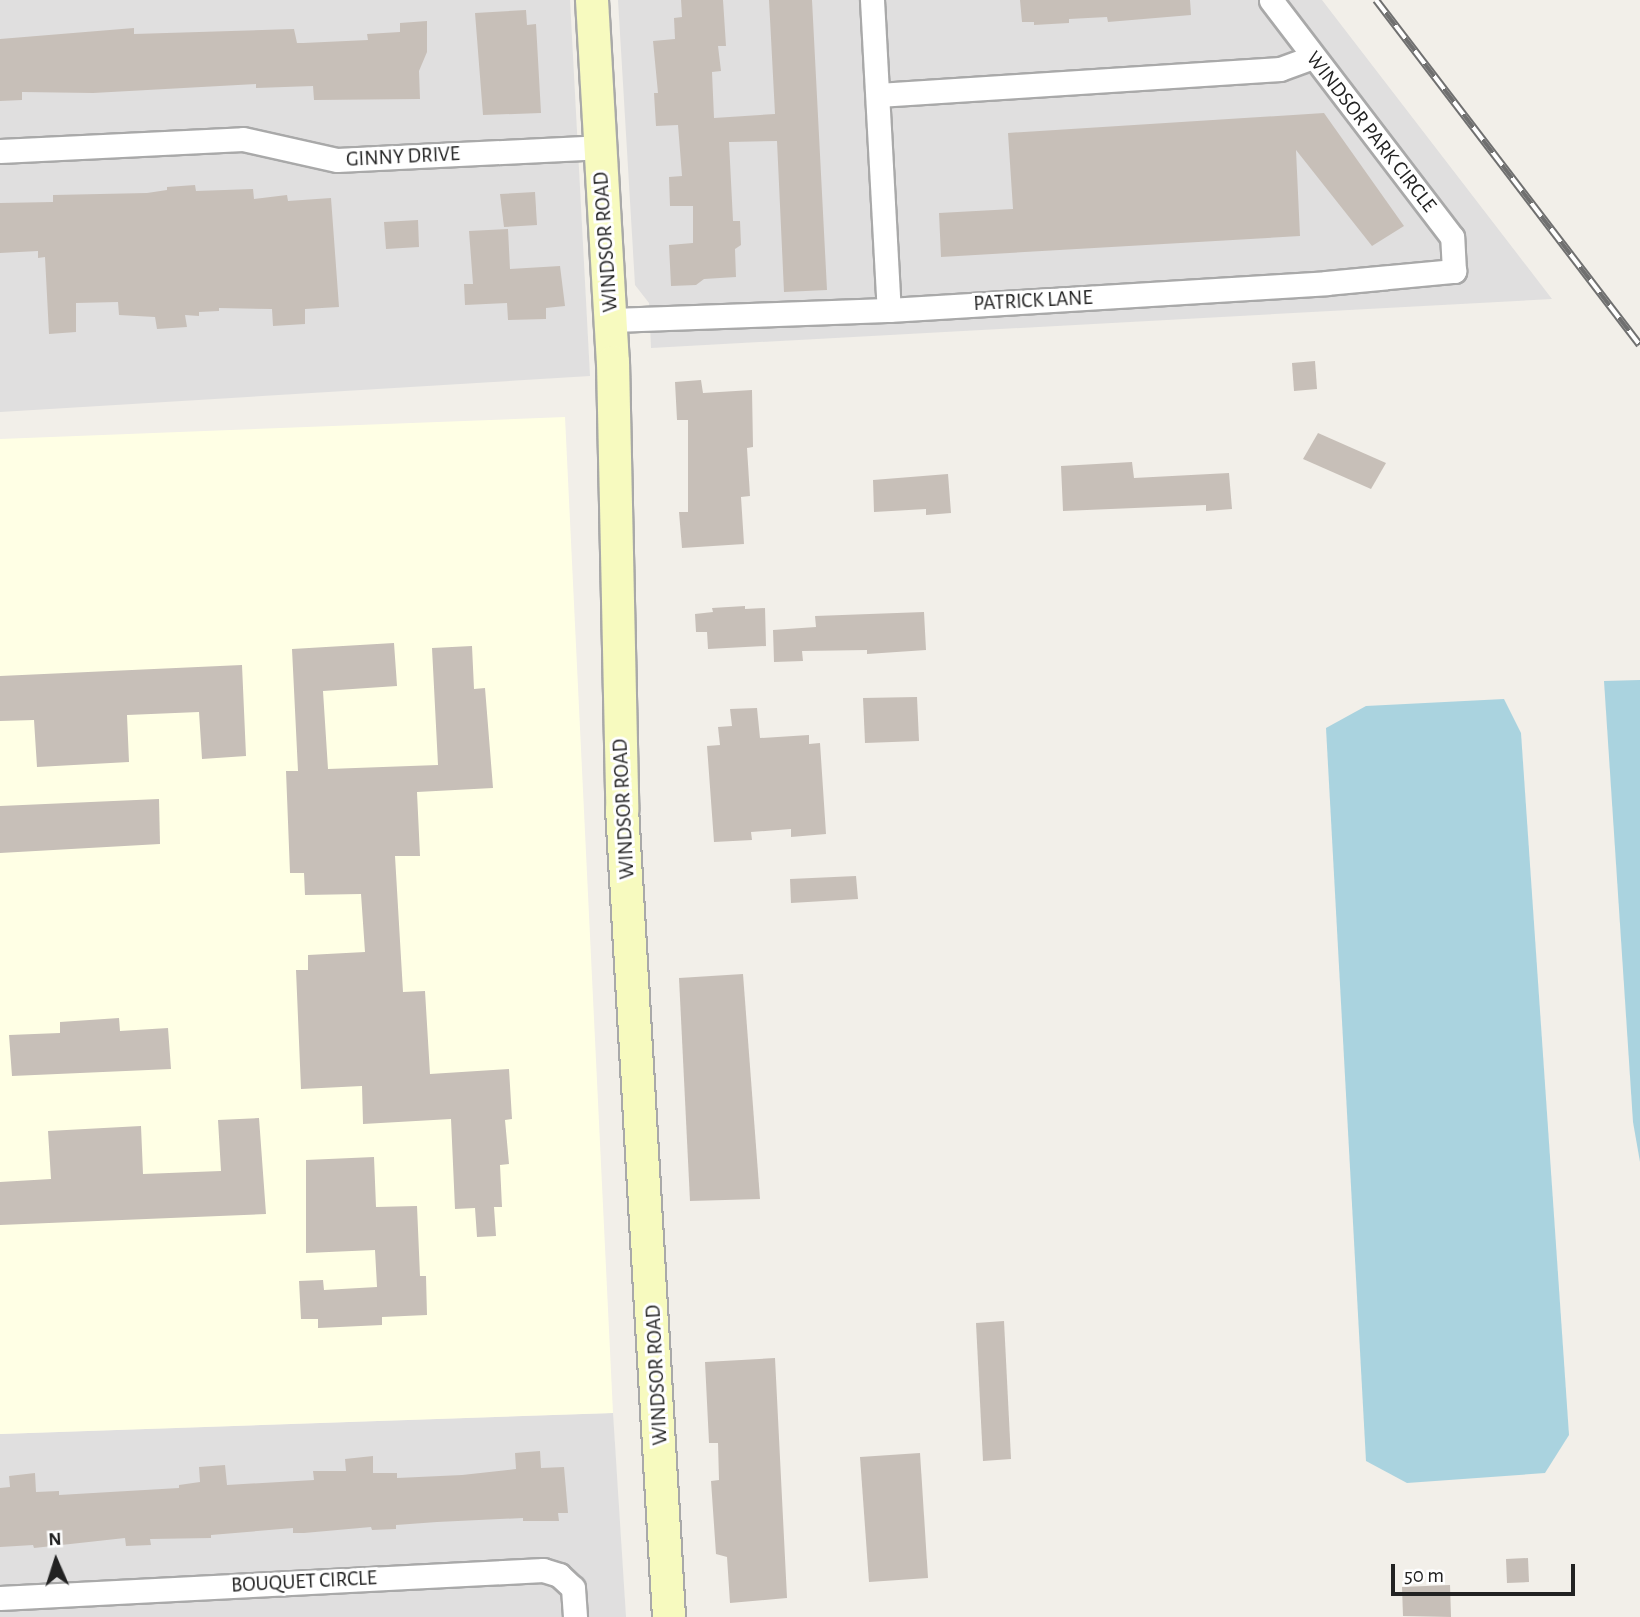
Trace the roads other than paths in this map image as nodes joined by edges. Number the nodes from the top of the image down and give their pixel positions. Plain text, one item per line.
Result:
1 (592, 0) edge
2 (872, 0) edge
3 (1271, 0) edge
4 (1313, 58) junction
5 (878, 95) junction
6 (599, 147) junction
7 (0, 150) edge
8 (1454, 271) joint
9 (890, 310) junction
10 (611, 320) junction
11 (0, 1598) edge
12 (575, 1617) edge
13 (669, 1617) edge

1 - 6 main road, WINDSOR ROAD
2 - 5 street
3 - 4 street, WINDSOR PARK CIRCLE
4 - 5 street
4 - 8 street, WINDSOR PARK CIRCLE
5 - 9 street
6 - 7 street, GINNY DRIVE
6 - 10 main road, WINDSOR ROAD
8 - 9 street, PATRICK LANE
9 - 10 street, PATRICK LANE
10 - 13 main road, WINDSOR ROAD
11 - 12 street, BOUQUET CIRCLE

